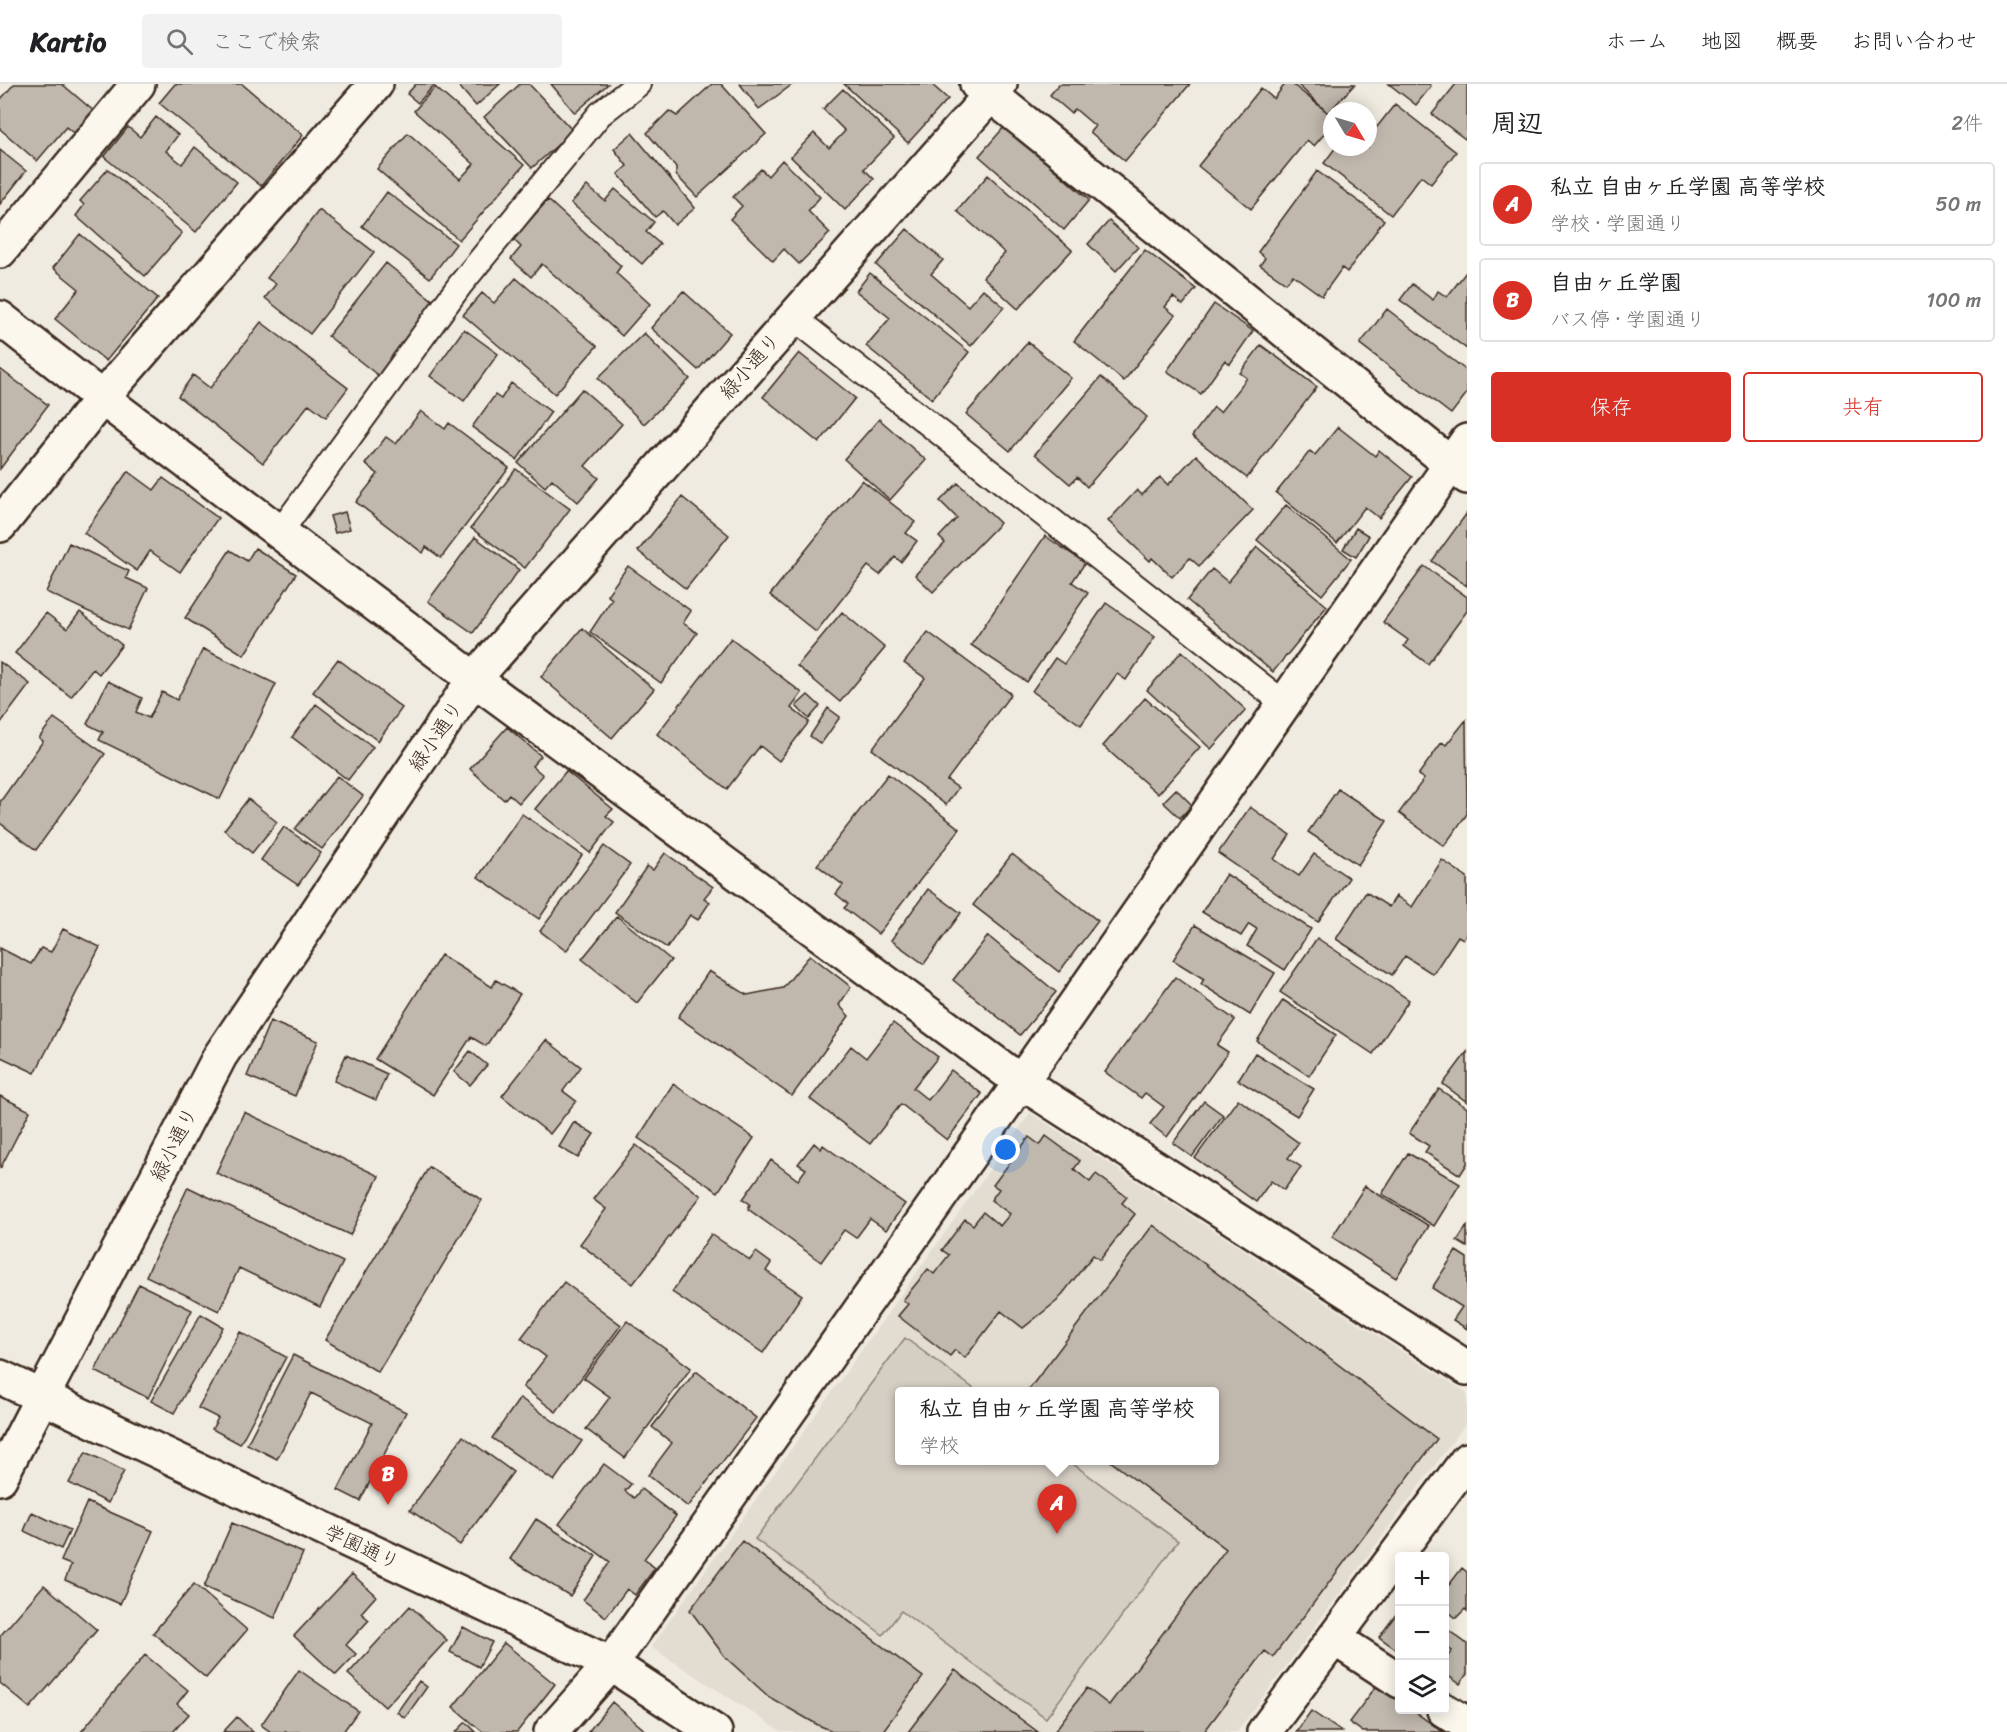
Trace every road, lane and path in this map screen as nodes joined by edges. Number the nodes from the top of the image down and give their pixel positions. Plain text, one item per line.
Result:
1 (138, 84) edge
2 (376, 84) edge
3 (638, 84) edge
4 (989, 88) edge
5 (0, 251) edge
6 (793, 317) junction
7 (0, 318) edge
8 (102, 398) junction
9 (1461, 461) edge
10 (0, 525) edge
11 (280, 532) junction
12 (474, 679) junction
13 (1285, 704) junction
14 (1021, 1082) junction
15 (1467, 1368) edge
16 (0, 1377) edge
17 (42, 1397) junction
18 (1467, 1460) edge
19 (0, 1478) edge
20 (1334, 1638) junction
21 (611, 1664) junction
22 (1395, 1678) edge
23 (1449, 1713) edge
24 (1467, 1724) edge
25 (551, 1732) edge
26 (716, 1732) edge
27 (1264, 1732) edge

1 - 5 street
2 - 8 street
3 - 11 lane
4 - 6 street, 緑小通り
4 - 9 street
6 - 12 street, 緑小通り
6 - 13 lane
7 - 8 street
8 - 10 street
8 - 11 street
9 - 13 street
11 - 12 street
12 - 14 street
12 - 17 street, 緑小通り
13 - 14 street
14 - 15 street
14 - 21 street
16 - 17 street, 学園通り
17 - 19 street, 緑小通り
17 - 21 street, 学園通り
18 - 20 street
20 - 22 street
20 - 27 street
21 - 25 street
21 - 26 street, 学園通り
23 - 24 street

